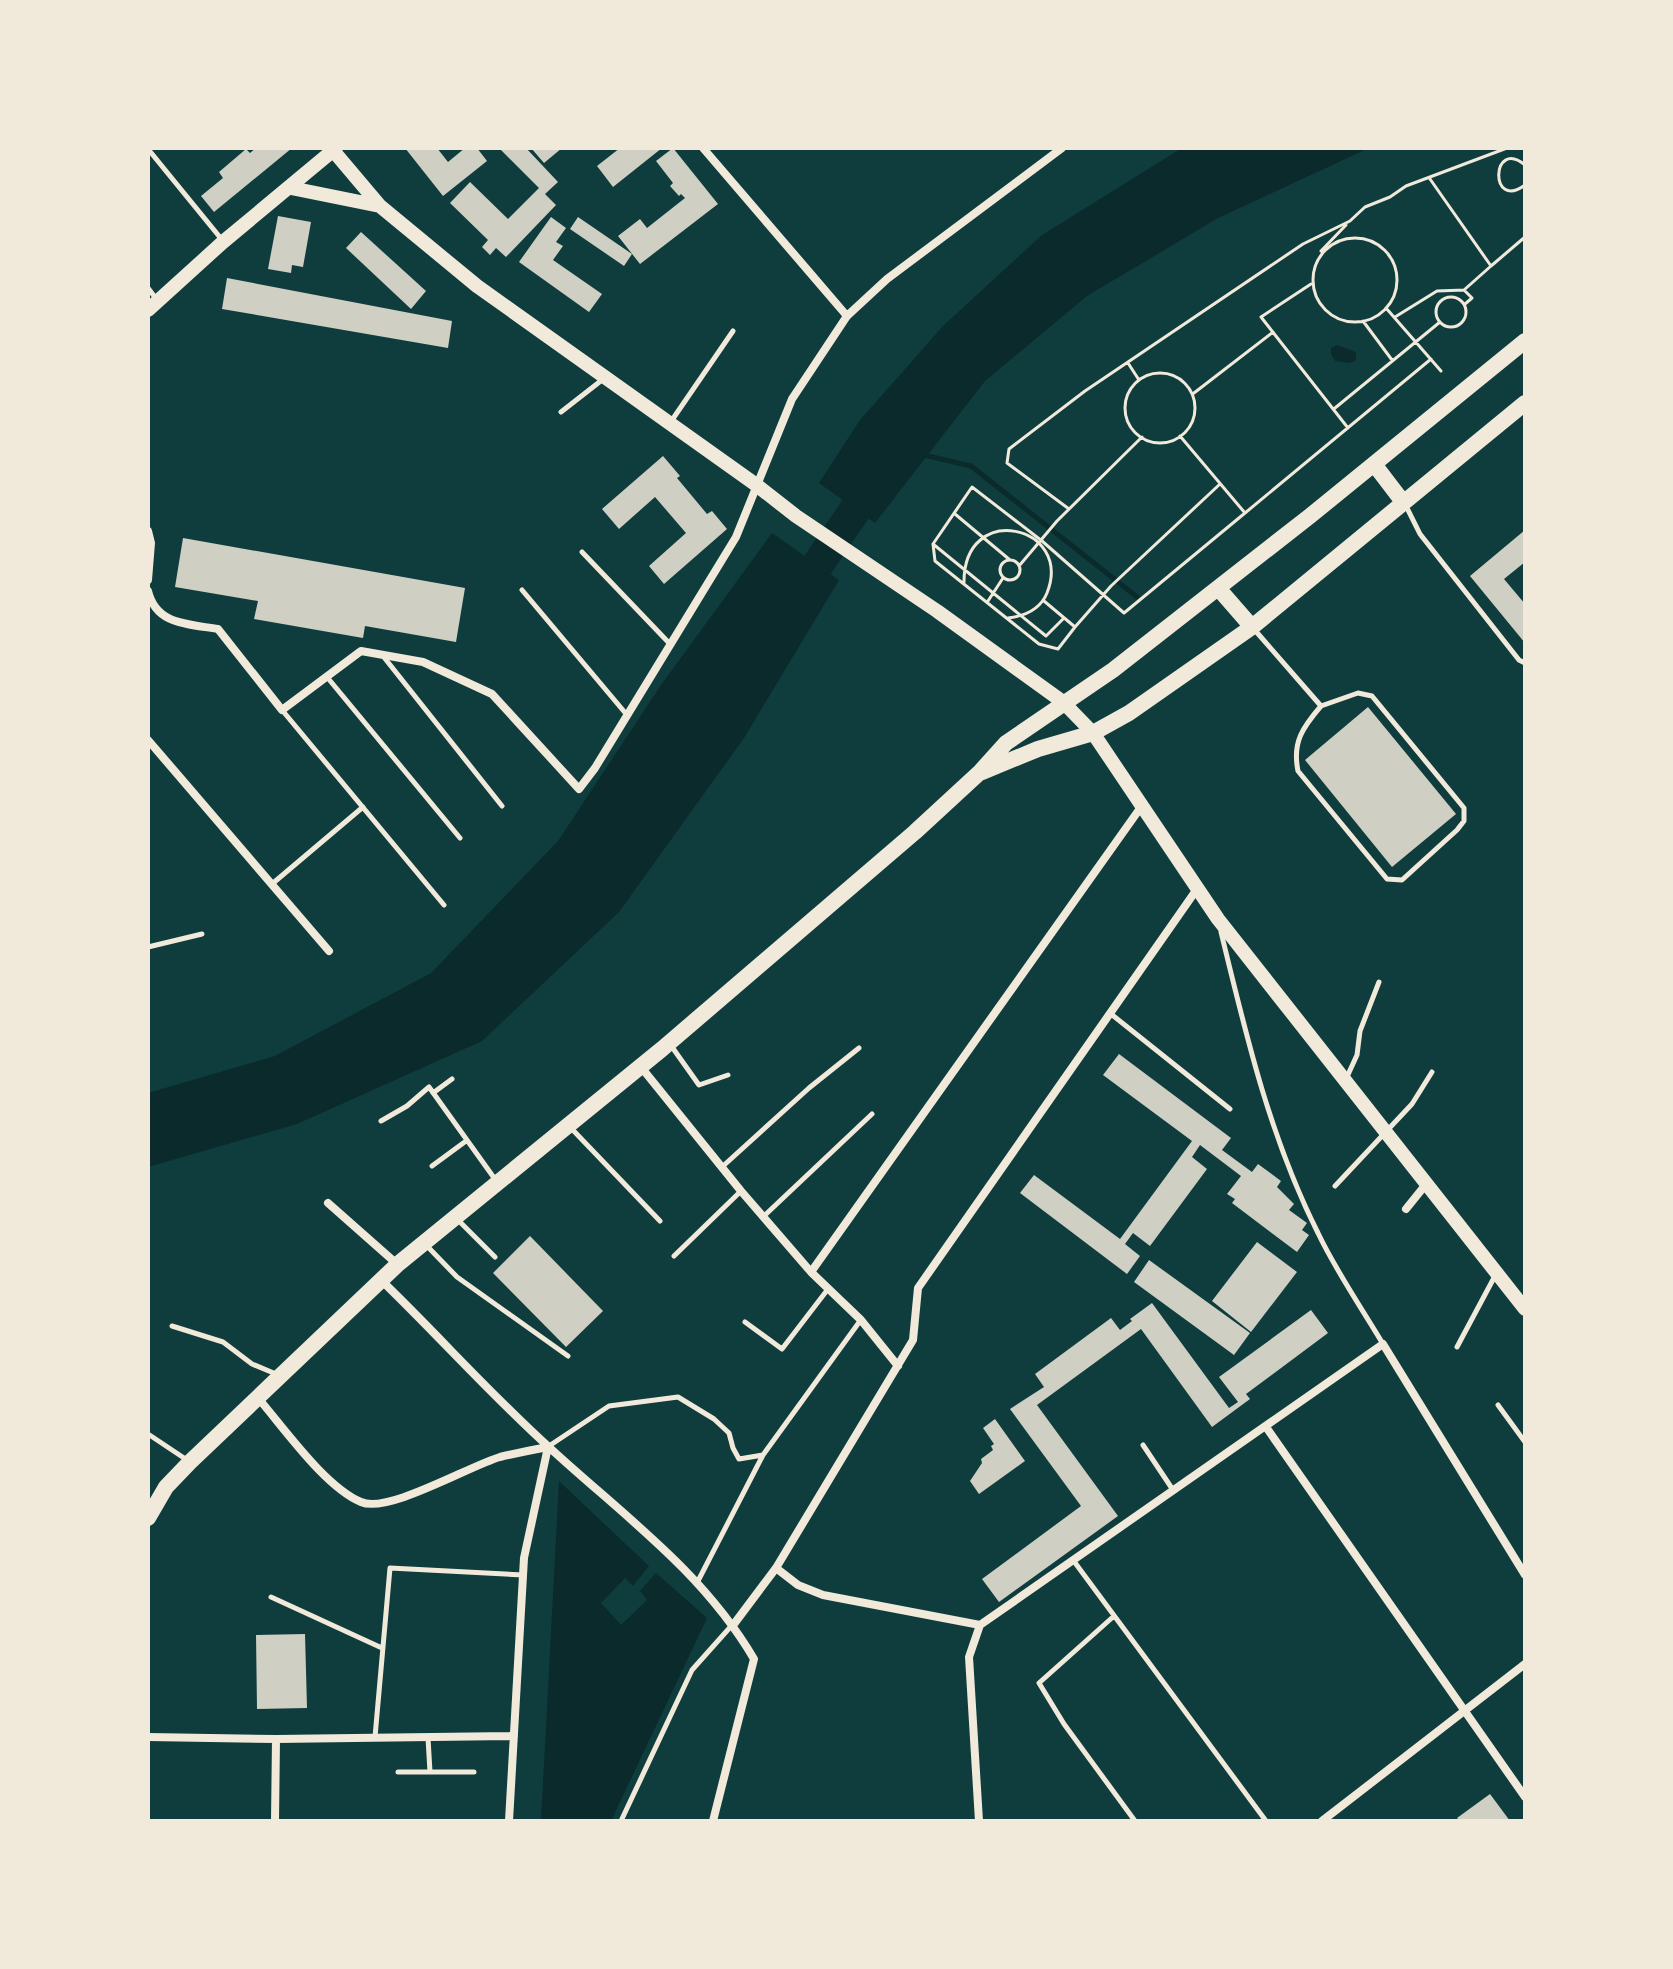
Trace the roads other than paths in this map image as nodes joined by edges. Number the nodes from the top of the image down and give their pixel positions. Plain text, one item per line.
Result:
1 (703, 148) edge
2 (1062, 148) edge
3 (148, 149) edge
4 (333, 149) edge
5 (291, 188) junction
6 (380, 206) junction
7 (223, 242) junction
8 (148, 288) edge
9 (153, 306) edge
10 (847, 316) junction
11 (733, 331) dead end
12 (1525, 341) edge
13 (606, 377) junction
14 (1525, 403) edge
15 (561, 412) dead end
16 (670, 424) junction
17 (1374, 464) junction
18 (755, 484) junction
19 (1403, 502) junction
20 (148, 531) edge
21 (582, 552) dead end
22 (148, 580) edge
23 (1218, 588) junction
24 (522, 590) dead end
25 (148, 591) edge
26 (1252, 627) junction
27 (670, 644) junction
28 (383, 655) junction
29 (1525, 663) edge
30 (327, 676) junction
31 (1063, 702) junction
32 (1321, 706) junction
33 (282, 710) junction
34 (627, 715) junction
35 (1093, 733) junction
36 (148, 740) edge
37 (979, 773) junction
38 (502, 806) dead end
39 (363, 807) junction
40 (1141, 807) junction
41 (460, 838) dead end
42 (272, 884) junction
43 (1197, 889) junction
44 (444, 905) dead end
45 (1218, 919) junction
46 (202, 934) dead end
47 (148, 947) edge
48 (329, 951) dead end
49 (1379, 982) dead end
50 (1110, 1013) junction
51 (670, 1042) junction
52 (859, 1048) dead end
53 (640, 1066) junction
54 (1432, 1072) dead end
55 (728, 1075) dead end
56 (452, 1079) dead end
57 (1345, 1080) junction
58 (433, 1093) junction
59 (1230, 1109) dead end
60 (872, 1114) dead end
61 (381, 1121) dead end
62 (568, 1126) junction
63 (1386, 1131) junction
64 (466, 1141) junction
65 (432, 1166) dead end
66 (721, 1168) junction
67 (497, 1183) junction
68 (1427, 1183) junction
69 (1335, 1186) dead end
70 (741, 1191) junction
71 (328, 1203) dead end
72 (1406, 1209) dead end
73 (763, 1217) junction
74 (456, 1218) junction
75 (660, 1221) dead end
76 (426, 1244) junction
77 (674, 1256) dead end
78 (495, 1257) dead end
79 (398, 1264) junction
80 (811, 1272) junction
81 (1497, 1273) junction
82 (382, 1281) junction
83 (828, 1289) junction
84 (1525, 1309) edge
85 (861, 1320) junction
86 (745, 1322) dead end
87 (172, 1326) dead end
88 (1383, 1344) junction
89 (1457, 1347) dead end
90 (568, 1356) dead end
91 (898, 1366) junction
92 (281, 1376) junction
93 (257, 1397) junction
94 (1498, 1405) dead end
95 (1266, 1427) junction
96 (148, 1434) edge
97 (1525, 1442) edge
98 (1143, 1445) dead end
99 (548, 1447) junction
100 (763, 1455) junction
101 (190, 1462) junction
102 (1174, 1491) junction
103 (148, 1518) edge
104 (1073, 1560) junction
105 (776, 1568) junction
106 (523, 1575) junction
107 (1525, 1575) edge
108 (698, 1581) junction
109 (271, 1597) dead end
110 (1114, 1616) junction
111 (734, 1624) junction
112 (980, 1625) junction
113 (382, 1648) junction
114 (1525, 1664) edge
115 (1466, 1710) junction
116 (514, 1736) junction
117 (148, 1737) edge
118 (375, 1737) junction
119 (428, 1737) junction
120 (276, 1739) junction
121 (398, 1772) dead end
122 (430, 1772) junction
123 (474, 1772) dead end
124 (1525, 1797) edge
125 (275, 1821) edge
126 (509, 1821) edge
127 (621, 1821) edge
128 (713, 1821) edge
129 (979, 1821) edge
130 (1135, 1821) edge
131 (1266, 1821) edge
132 (1322, 1821) edge

1 - 10 street
2 - 10 street
3 - 7 lane
4 - 5 street
4 - 6 street
5 - 6 street
5 - 7 street
6 - 13 street
7 - 9 street
8 - 9 lane
10 - 18 street
11 - 16 lane
12 - 17 main road
13 - 15 lane
13 - 16 street
14 - 19 main road
16 - 18 street
17 - 19 main road
17 - 23 main road
18 - 27 street
18 - 31 street
19 - 26 main road
19 - 29 lane
20 - 22 street
21 - 27 lane
23 - 26 main road
23 - 31 main road
24 - 34 lane
25 - 33 street
26 - 32 lane
26 - 35 main road
27 - 34 street
28 - 30 street
28 - 34 street
28 - 38 lane
30 - 33 street
30 - 41 lane
31 - 35 street
31 - 37 main road
32 - 32 lane
33 - 39 lane
35 - 37 main road
35 - 40 street
36 - 42 street
37 - 51 main road
39 - 42 lane
39 - 44 lane
40 - 43 street
40 - 80 street
42 - 48 street
43 - 45 street
43 - 50 street
45 - 57 street
45 - 88 lane
46 - 47 lane
49 - 57 lane
50 - 59 lane
50 - 91 street
51 - 53 main road
51 - 55 lane
52 - 66 lane
53 - 62 main road
53 - 66 street
54 - 63 lane
56 - 58 lane
57 - 63 street
58 - 61 lane
58 - 64 lane
60 - 73 lane
62 - 67 main road
62 - 75 lane
63 - 68 street
63 - 69 lane
64 - 65 lane
64 - 67 lane
66 - 70 street
67 - 74 main road
68 - 72 street
68 - 81 street
70 - 73 street
70 - 77 lane
71 - 79 street
73 - 80 street
74 - 76 main road
74 - 78 lane
76 - 79 main road
76 - 90 lane
79 - 82 main road
80 - 83 street
81 - 84 street
81 - 89 lane
82 - 92 main road
82 - 99 street
83 - 85 street
83 - 86 lane
85 - 91 street
85 - 100 lane
87 - 92 lane
88 - 95 street
88 - 107 street
91 - 105 street
92 - 93 main road
93 - 99 street
93 - 101 main road
94 - 97 lane
95 - 102 street
95 - 115 street
96 - 101 lane
98 - 102 lane
99 - 100 lane
99 - 106 street
99 - 108 street
100 - 108 lane
101 - 103 main road
102 - 104 street
104 - 110 lane
104 - 112 street
105 - 111 street
105 - 112 street
106 - 113 lane
106 - 116 street
108 - 111 street
109 - 113 lane
110 - 130 lane
110 - 131 lane
111 - 127 lane
111 - 128 street
112 - 129 street
113 - 118 lane
114 - 115 street
115 - 124 street
115 - 132 street
116 - 119 street
116 - 126 street
117 - 120 street
118 - 119 street
118 - 120 street
119 - 122 lane
120 - 125 street
121 - 122 lane
122 - 123 lane

